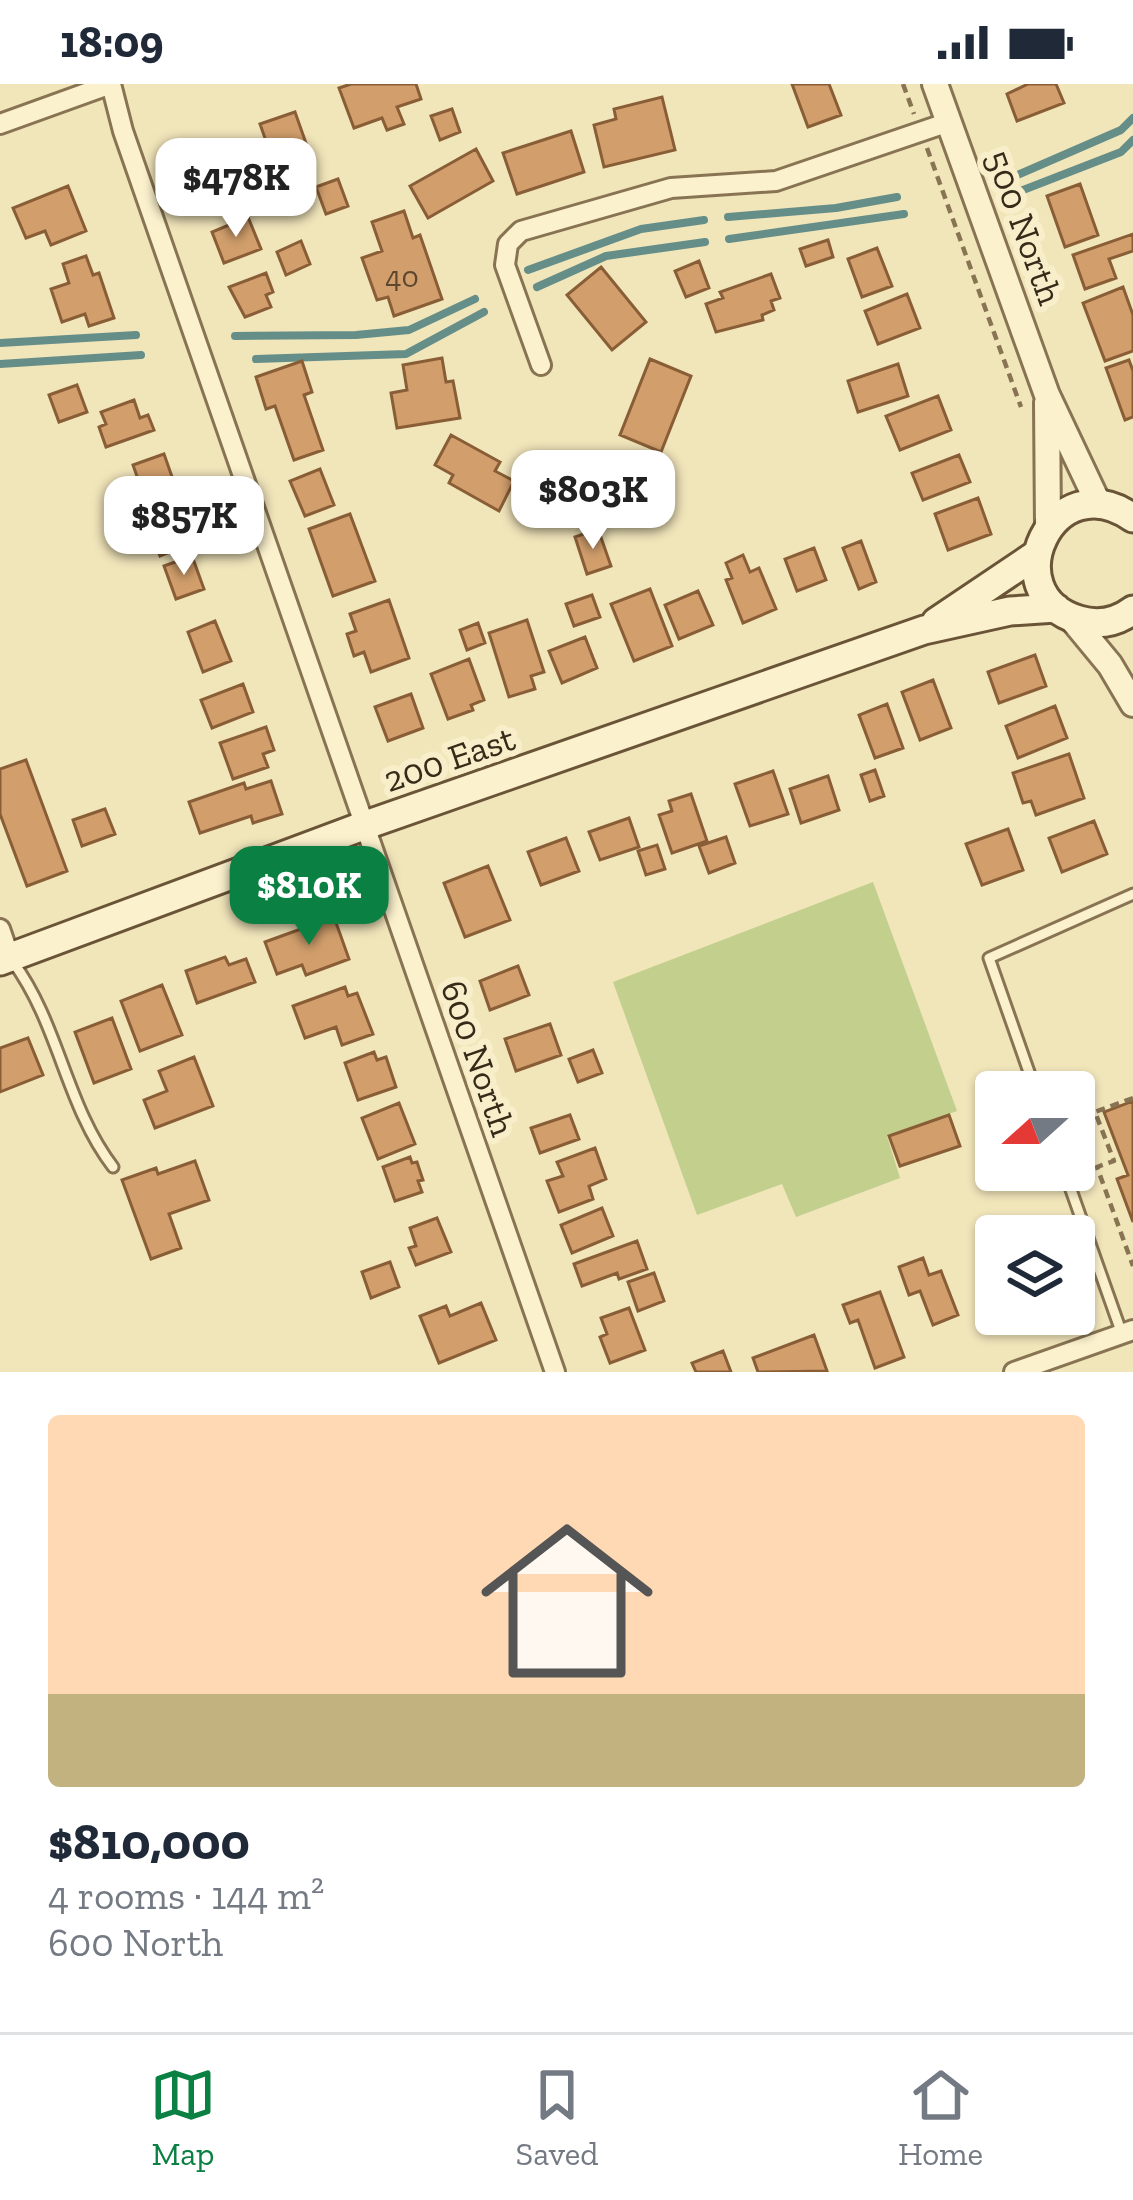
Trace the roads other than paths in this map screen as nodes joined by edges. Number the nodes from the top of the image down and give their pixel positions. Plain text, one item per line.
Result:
1 (111, 84) edge
2 (934, 84) edge
3 (949, 122) junction
4 (0, 124) edge
5 (541, 364) dead end
6 (1048, 395) junction
7 (1099, 505) junction
8 (1132, 516) edge
9 (1048, 526) junction
10 (1037, 554) junction
11 (1133, 610) edge
12 (1064, 613) junction
13 (924, 630) junction
14 (1133, 704) edge
15 (363, 826) junction
16 (1133, 894) edge
17 (0, 929) edge
18 (5, 959) edge
19 (1029, 1071) edge
20 (113, 1167) dead end
21 (1072, 1191) edge
22 (1128, 1332) edge
23 (555, 1372) edge
24 (1015, 1372) edge

1 - 4 street
1 - 15 street, 600 North
2 - 3 street, 500 North
3 - 5 street
3 - 6 street, 500 North
6 - 7 street, 500 North
6 - 9 street, 500 North
7 - 8 main road
7 - 9 main road
9 - 10 main road
10 - 12 main road
10 - 13 main road, 200 East
11 - 12 main road, 200 East
12 - 13 main road, 200 East
12 - 14 street
13 - 15 main road, 200 East
15 - 18 main road, 200 East
15 - 23 street, 600 North
16 - 19 lane
17 - 18 street
18 - 20 lane
21 - 22 lane
22 - 24 street

